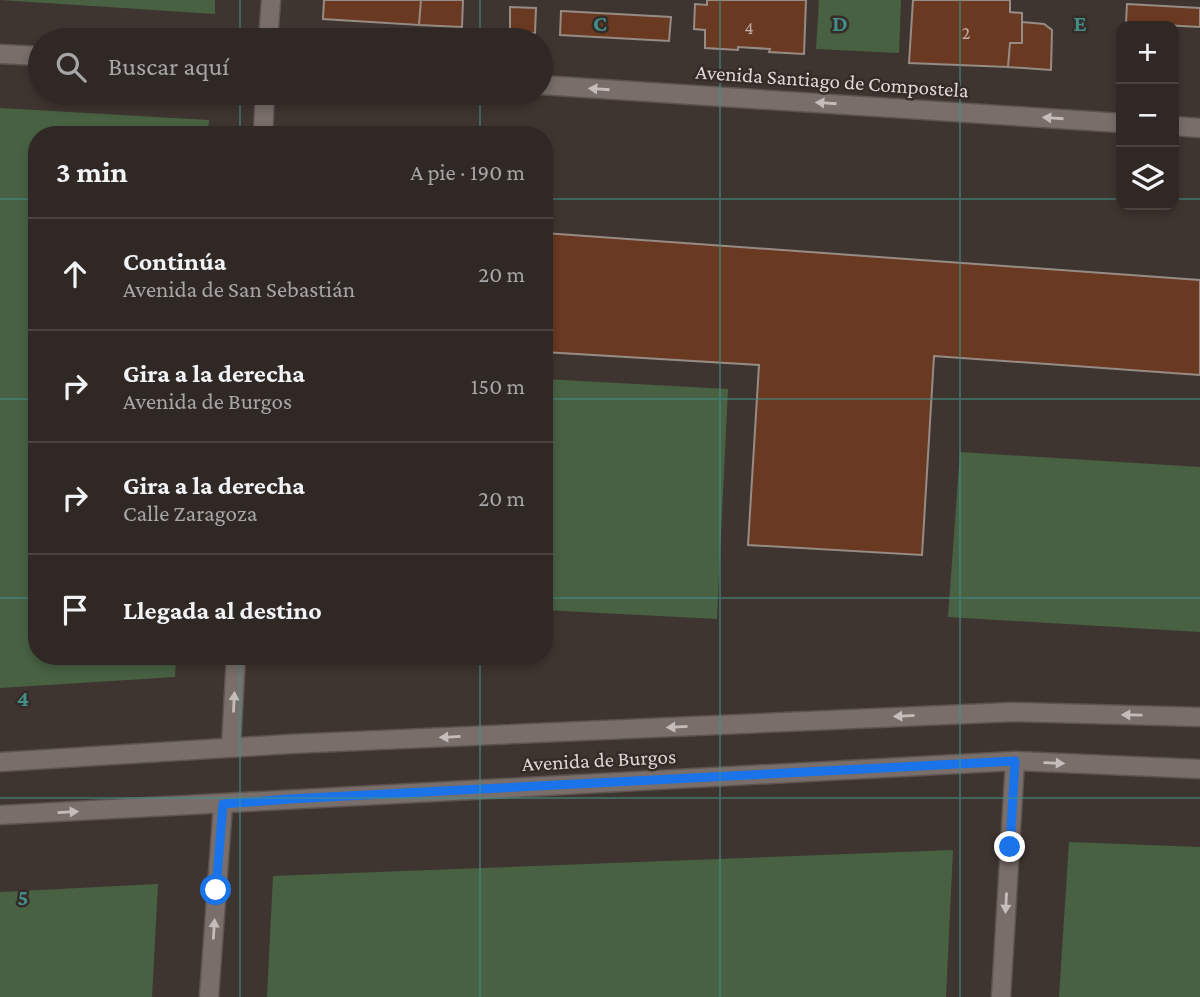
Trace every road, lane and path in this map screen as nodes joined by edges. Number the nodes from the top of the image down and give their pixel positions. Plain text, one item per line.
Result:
1 (271, 0) edge
2 (269, 28) edge
3 (0, 54) edge
4 (28, 55) edge
5 (553, 86) edge
6 (264, 105) edge
7 (1116, 123) edge
8 (263, 126) edge
9 (1179, 126) edge
10 (1200, 128) edge
11 (236, 665) edge
12 (1200, 717) edge
13 (231, 747) junction
14 (1015, 761) junction
15 (0, 762) edge
16 (1200, 769) edge
17 (223, 804) junction
18 (0, 815) edge
19 (209, 997) edge
20 (1001, 997) edge

1 - 2 street
3 - 4 street
7 -> 5 street, Avenida Santiago de Compostela
6 - 8 street
9 - 10 street
13 -> 11 street
12 -> 13 street, Avenida de Burgos
13 - 15 street, Avenida de Burgos
14 -> 16 street, Avenida de Burgos
14 - 17 street, Avenida de Burgos
14 -> 20 street
18 -> 17 street, Avenida de Burgos
19 -> 17 street

